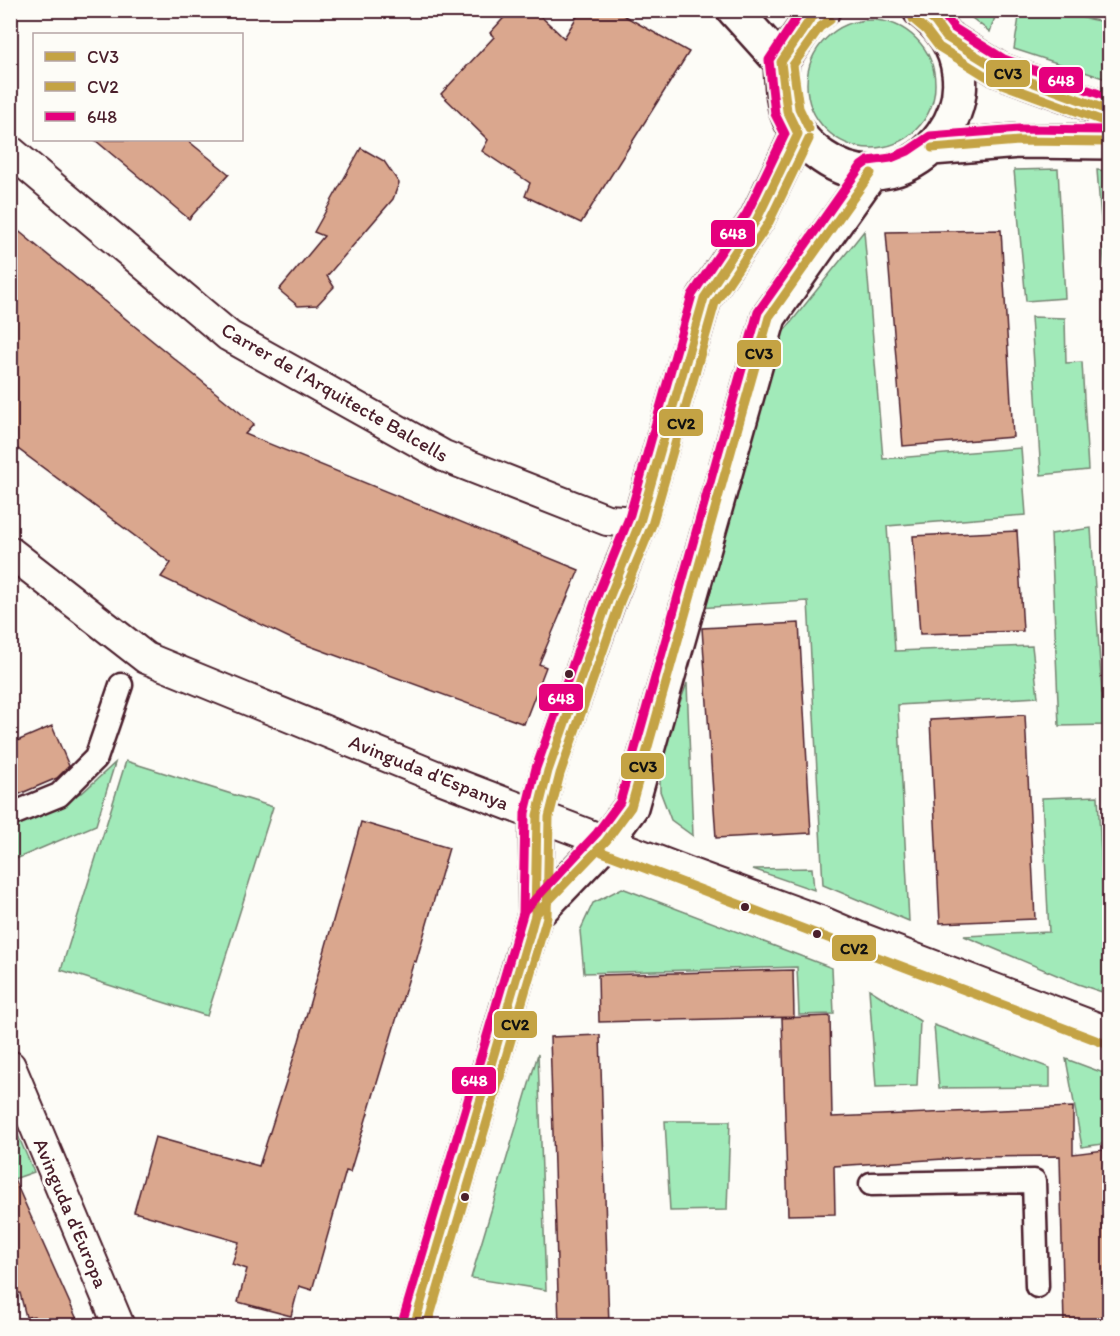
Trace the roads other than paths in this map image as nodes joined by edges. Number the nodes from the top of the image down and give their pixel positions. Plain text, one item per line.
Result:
1 (734, 10) edge
2 (823, 10) edge
3 (920, 10) edge
4 (946, 37) junction
5 (781, 62) junction
6 (1110, 111) edge
7 (798, 134) junction
8 (1110, 142) edge
9 (932, 148) junction
10 (10, 151) edge
11 (871, 173) junction
12 (640, 522) junction
13 (10, 552) edge
14 (121, 685) dead end
15 (10, 815) edge
16 (537, 815) junction
17 (606, 841) junction
18 (535, 915) junction
19 (1110, 1033) edge
20 (10, 1066) edge
21 (871, 1185) dead end
22 (1037, 1286) dead end
23 (119, 1326) edge
24 (414, 1326) edge

1 - 5 street
2 - 5 street
3 - 4 street
4 - 6 street
4 - 9 street
5 - 7 street
7 - 11 street
7 - 12 street
8 - 9 street
9 - 11 street
10 - 12 street, Carrer de l'Arquitecte Balcells
11 - 17 street
12 - 16 street
13 - 16 street, Avinguda d'Espanya
14 - 15 street
16 - 17 street, Avinguda d'Espanya
16 - 18 street
17 - 18 street
17 - 19 street, Avinguda d'Espanya
18 - 24 street
20 - 23 street, Avinguda d'Europa
21 - 22 street

